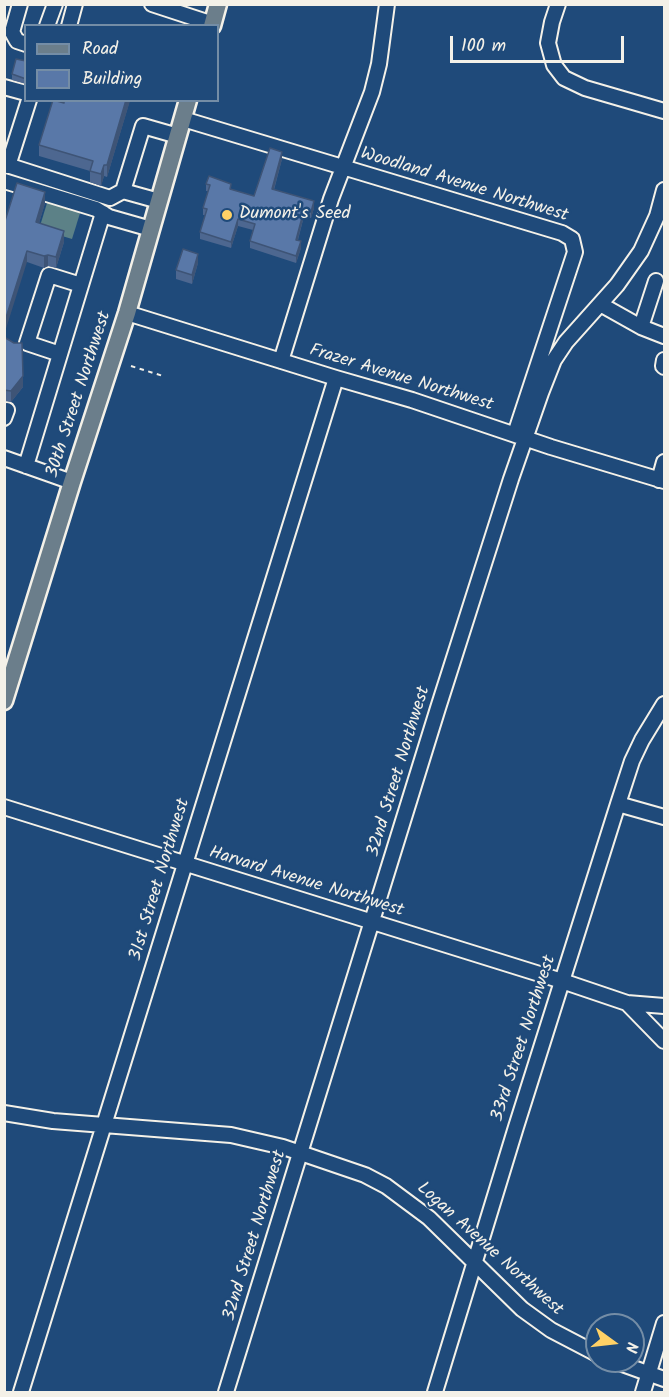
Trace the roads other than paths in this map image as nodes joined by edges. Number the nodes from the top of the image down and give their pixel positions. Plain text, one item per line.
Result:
1 (20, 4) edge
2 (55, 4) edge
3 (75, 4) edge
4 (152, 4) edge
5 (387, 4) edge
6 (558, 4) edge
7 (216, 5) edge
8 (48, 24) edge
9 (70, 24) edge
10 (209, 24) edge
11 (212, 24) edge
12 (9, 37) edge
13 (24, 43) edge
14 (4, 87) edge
15 (24, 92) edge
16 (28, 102) edge
17 (187, 102) edge
18 (664, 111) edge
19 (183, 119) junction
20 (178, 136) junction
21 (6, 165) edge
22 (342, 168) junction
23 (4, 182) edge
24 (664, 190) edge
25 (123, 191) junction
26 (159, 201) junction
27 (103, 213) junction
28 (151, 229) junction
29 (656, 281) dead end
30 (81, 285) junction
31 (600, 304) junction
32 (127, 313) junction
33 (641, 327) junction
34 (664, 336) edge
35 (60, 354) junction
36 (664, 360) edge
37 (281, 361) junction
38 (664, 367) edge
39 (336, 378) junction
40 (520, 436) junction
41 (4, 458) edge
42 (664, 462) edge
43 (26, 466) junction
44 (662, 481) edge
45 (72, 482) junction
46 (4, 701) edge
47 (664, 704) edge
48 (618, 804) junction
49 (4, 807) edge
50 (664, 817) edge
51 (185, 865) junction
52 (372, 922) junction
53 (562, 981) junction
54 (627, 1004) junction
55 (664, 1006) edge
56 (664, 1041) edge
57 (4, 1113) edge
58 (103, 1125) junction
59 (301, 1152) junction
60 (475, 1263) junction
61 (664, 1323) edge
62 (585, 1348) edge
63 (645, 1373) edge
64 (648, 1374) junction
65 (664, 1379) edge
66 (21, 1392) edge
67 (226, 1392) edge
68 (435, 1392) edge
69 (643, 1392) edge

1 - 12 street
2 - 8 street
3 - 9 street
4 - 10 street
5 - 22 street
6 - 18 street
7 - 11 main road
12 - 13 street
14 - 15 street
16 - 21 street
17 - 19 main road, 30th Street Northwest
19 - 20 main road, 30th Street Northwest
19 - 22 street, Woodland Avenue Northwest
20 - 25 street
20 - 26 main road, 30th Street Northwest
21 - 25 street
22 - 37 street
22 - 40 street, Woodland Avenue Northwest
23 - 27 street
24 - 31 street, 32nd Street Northwest
25 - 26 street
26 - 28 main road, 30th Street Northwest
27 - 28 street
27 - 30 street
28 - 32 main road, 30th Street Northwest
29 - 33 street
30 - 35 street
30 - 35 street
31 - 33 street
31 - 40 street, 32nd Street Northwest
32 - 37 street, Frazer Avenue Northwest
32 - 45 main road, 30th Street Northwest
33 - 34 street
35 - 43 street
36 - 38 street
37 - 39 street, Frazer Avenue Northwest
39 - 40 street, Frazer Avenue Northwest
39 - 51 street, 31st Street Northwest
40 - 44 street, Frazer Avenue Northwest
40 - 52 street, 32nd Street Northwest
41 - 43 street
42 - 44 street
43 - 45 street
45 - 46 main road, 30th Street Northwest
47 - 48 street, 33rd Street Northwest
48 - 50 street
48 - 53 street, 33rd Street Northwest
49 - 51 street, Harvard Avenue Northwest
51 - 52 street, Harvard Avenue Northwest
51 - 58 street, 31st Street Northwest
52 - 53 street, Harvard Avenue Northwest
52 - 59 street, 32nd Street Northwest
53 - 54 street, Harvard Avenue Northwest
53 - 60 street, 33rd Street Northwest
54 - 55 street
54 - 56 street
57 - 58 street, Logan Avenue Northwest
58 - 59 street, Logan Avenue Northwest
58 - 66 street, 31st Street Northwest
59 - 60 street, Logan Avenue Northwest
59 - 67 street, 32nd Street Northwest
60 - 62 street, Logan Avenue Northwest
60 - 68 street, 33rd Street Northwest
61 - 64 street
63 - 64 street
64 - 65 street
64 - 69 street

